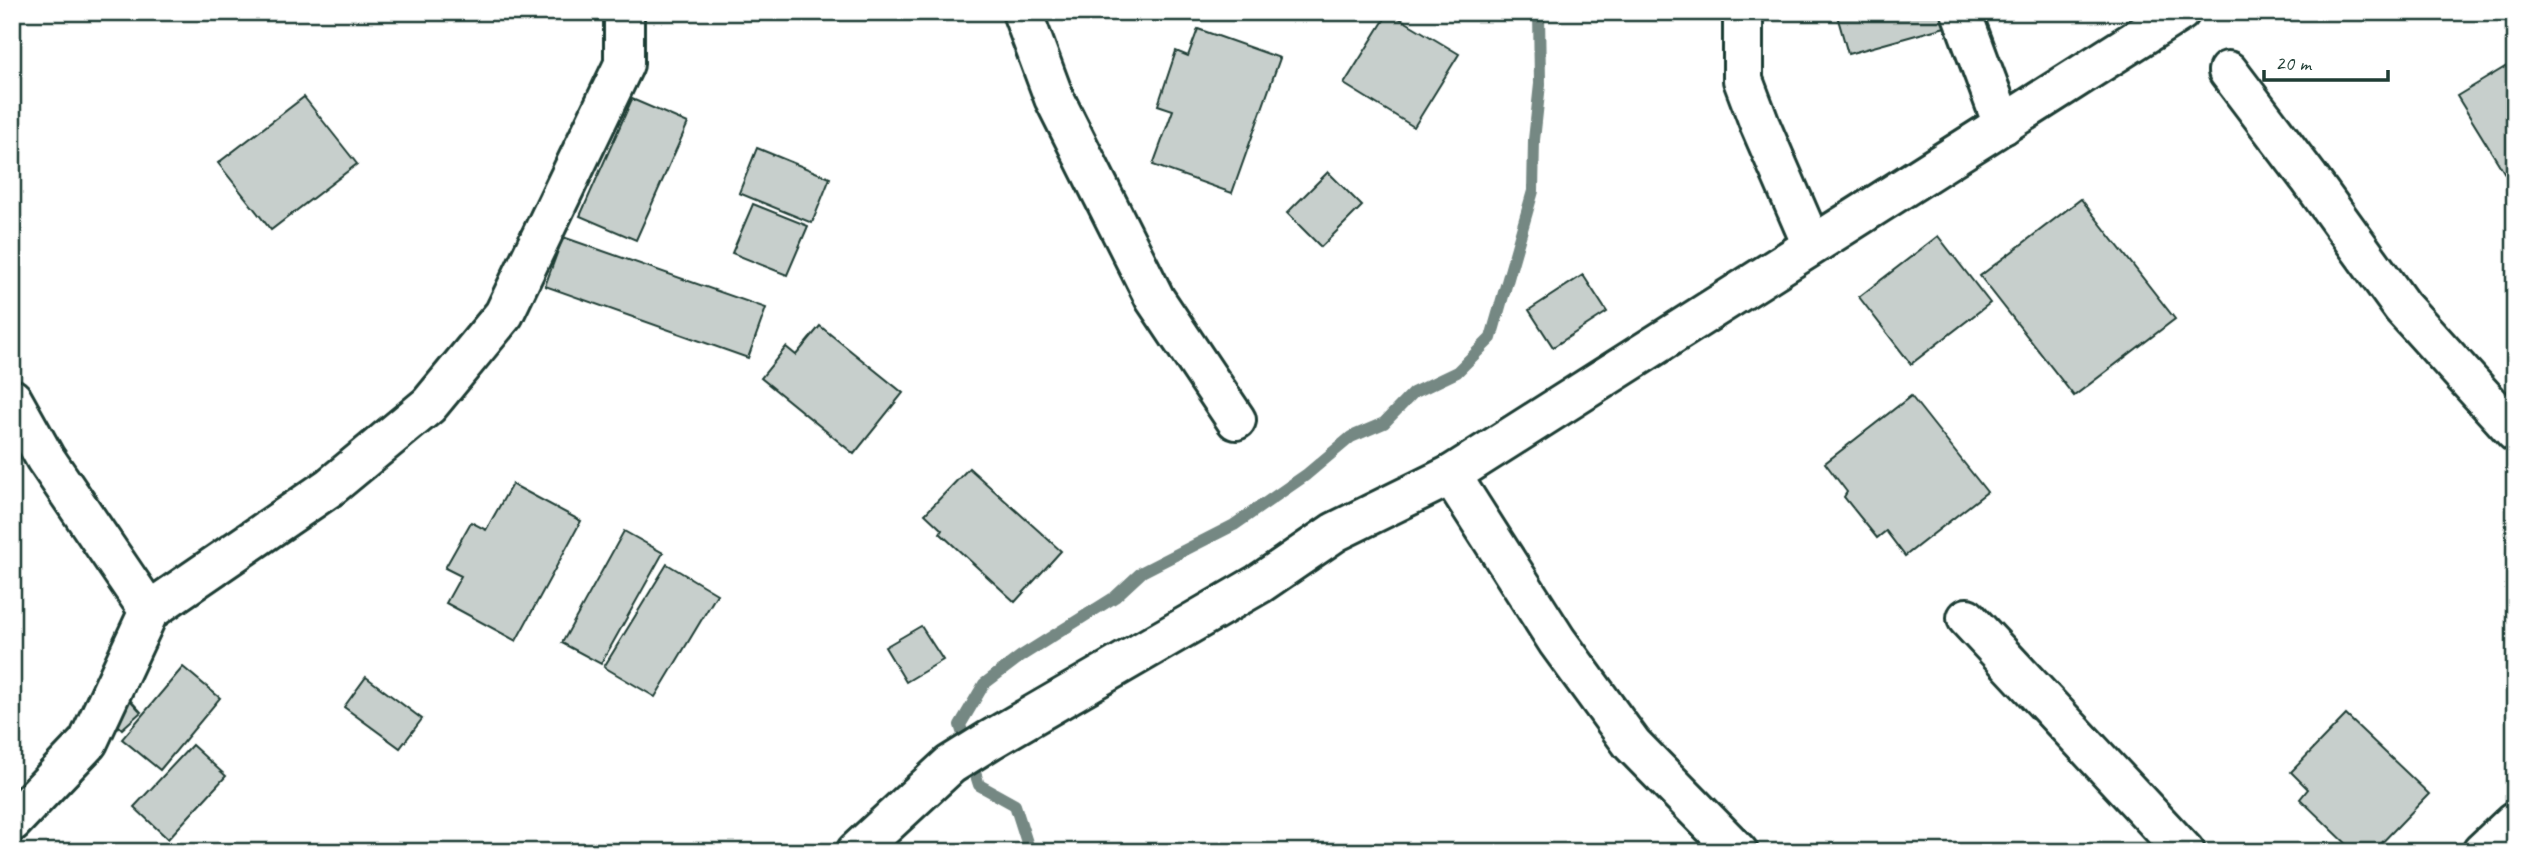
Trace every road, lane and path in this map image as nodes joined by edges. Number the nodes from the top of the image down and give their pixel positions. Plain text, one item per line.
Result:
1 (622, 12) edge
2 (1022, 12) edge
3 (1743, 12) edge
4 (1961, 12) edge
5 (2180, 12) edge
6 (2228, 71) dead end
7 (2003, 125) junction
8 (1812, 245) junction
9 (12, 399) edge
10 (1236, 420) dead end
11 (2515, 432) edge
12 (1451, 475) junction
13 (149, 611) junction
14 (1967, 618) dead end
15 (2515, 821) edge
16 (12, 822) edge
17 (856, 852) edge
18 (1738, 852) edge
19 (2185, 852) edge
20 (2482, 852) edge

1 - 13 street
2 - 10 street
3 - 8 street
4 - 7 street
5 - 7 street
6 - 11 street
7 - 8 street
8 - 12 street
9 - 13 street
12 - 17 street
12 - 18 street
13 - 16 street
14 - 19 street
15 - 20 street

